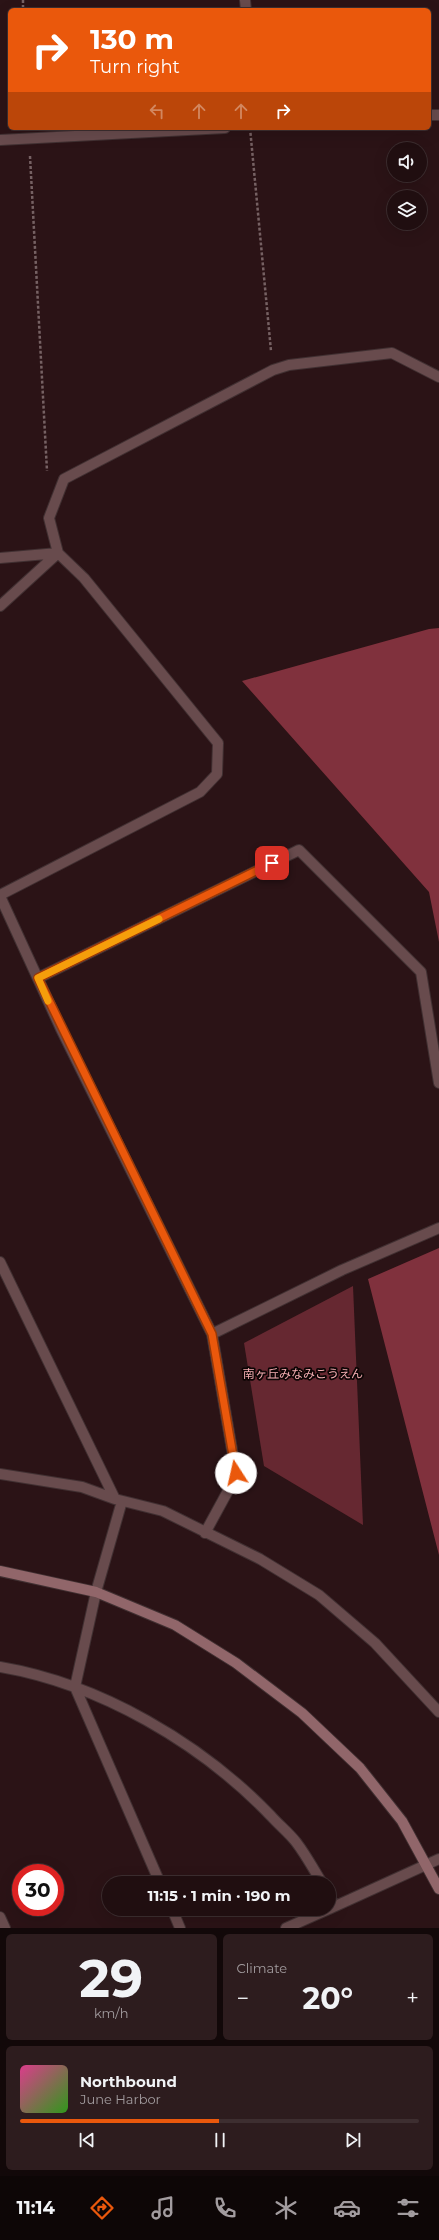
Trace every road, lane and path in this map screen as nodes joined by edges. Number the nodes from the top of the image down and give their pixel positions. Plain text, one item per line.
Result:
1 (186, 130) edge
2 (250, 130) edge
3 (29, 138) junction
4 (0, 140) edge
5 (273, 370) junction
6 (439, 377) edge
7 (47, 479) dead end
8 (58, 553) junction
9 (0, 558) edge
10 (0, 606) edge
11 (0, 896) edge
12 (38, 978) junction
13 (439, 1083) edge
14 (439, 1228) edge
15 (0, 1262) edge
16 (212, 1334) junction
17 (0, 1474) edge
18 (119, 1500) junction
19 (205, 1533) junction
20 (0, 1571) edge
21 (96, 1592) junction
22 (0, 1667) edge
23 (75, 1687) junction
24 (439, 1712) edge
25 (439, 1858) edge
26 (426, 1864) junction
27 (157, 1876) edge
28 (318, 1876) edge
29 (439, 1889) edge
30 (336, 1906) edge
31 (175, 1916) edge
32 (313, 1916) edge
33 (0, 1917) edge
34 (5, 1928) edge
35 (180, 1928) edge
36 (286, 1928) edge

1 - 3 street
2 - 5 path
3 - 4 street
3 - 7 path
5 - 6 street
5 - 8 street
8 - 9 street
8 - 10 street
8 - 11 street
11 - 12 street
12 - 13 street
12 - 16 street
14 - 16 street
15 - 18 street
16 - 19 street
17 - 18 street
18 - 19 street
18 - 21 street
19 - 24 street
20 - 21 street
21 - 23 street
21 - 26 street
22 - 23 street
23 - 27 street
23 - 28 street
25 - 26 street
26 - 29 street
26 - 30 street
31 - 35 street
32 - 36 street
33 - 34 street

